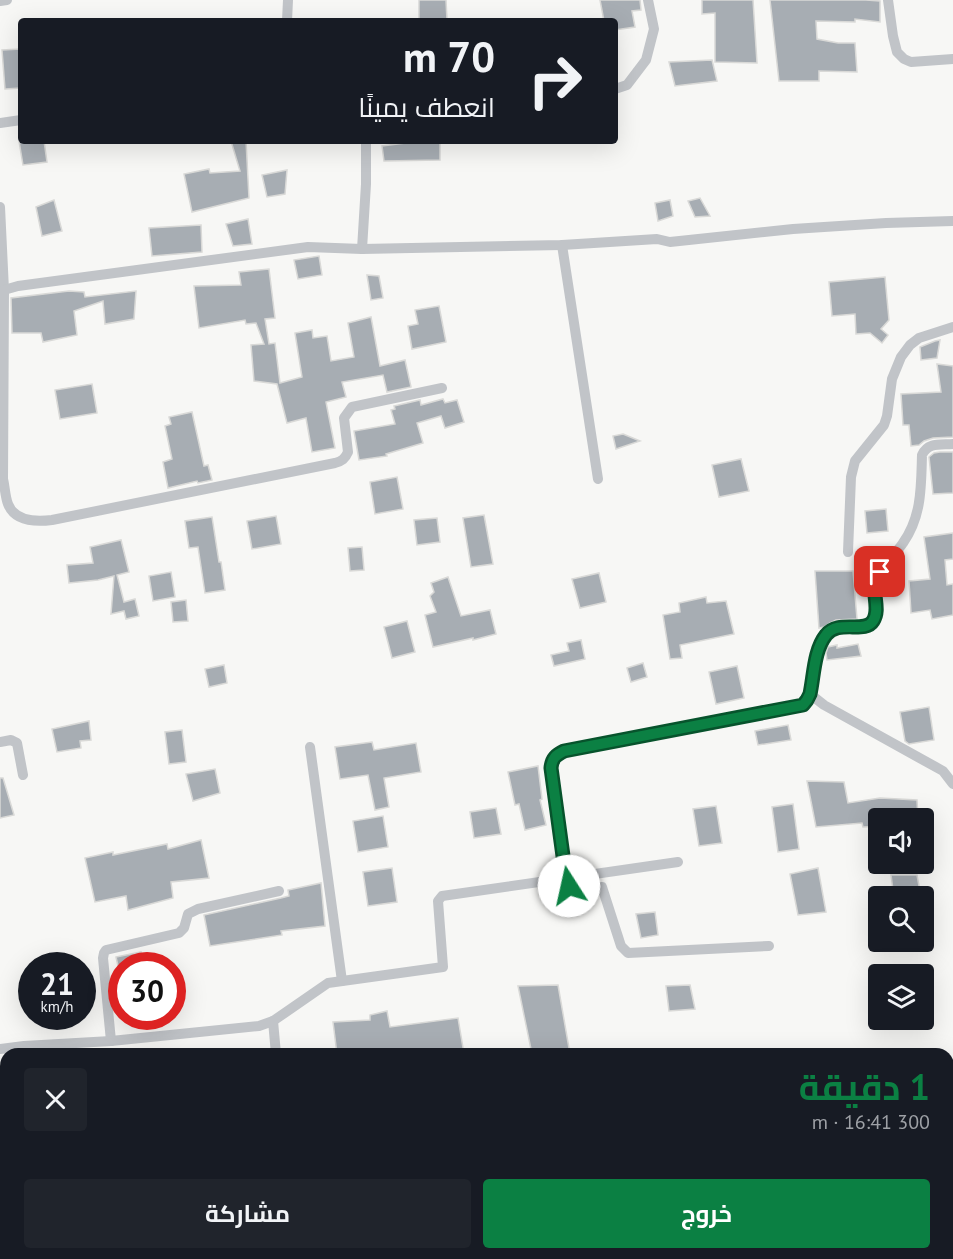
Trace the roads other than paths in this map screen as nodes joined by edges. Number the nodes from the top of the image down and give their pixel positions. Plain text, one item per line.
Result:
1 (7, 0) edge
2 (288, 0) edge
3 (648, 0) edge
4 (888, 0) edge
5 (0, 1) edge
6 (287, 18) edge
7 (953, 59) edge
8 (618, 88) edge
9 (18, 120) edge
10 (0, 123) edge
11 (366, 144) edge
12 (0, 207) edge
13 (953, 221) edge
14 (562, 245) junction
15 (362, 249) junction
16 (4, 290) junction
17 (953, 327) edge
18 (442, 388) dead end
19 (953, 444) edge
20 (1, 479) edge
21 (598, 479) dead end
22 (848, 552) dead end
23 (810, 694) junction
24 (0, 742) edge
25 (310, 747) dead end
26 (22, 775) dead end
27 (953, 784) edge
28 (678, 862) dead end
29 (566, 878) junction
30 (279, 891) dead end
31 (769, 946) dead end
32 (342, 981) junction
33 (273, 1021) junction
34 (111, 1041) junction
35 (8, 1048) edge
36 (275, 1048) edge

1 - 5 street
2 - 6 street
3 - 8 street
4 - 7 street
9 - 10 street
11 - 15 street
12 - 16 street
13 - 14 street
14 - 15 street
14 - 21 street
15 - 16 street
16 - 20 street
17 - 22 street
18 - 20 street
19 - 23 street
23 - 27 street
23 - 29 street
24 - 26 street
25 - 32 street
28 - 29 street
29 - 31 street
29 - 32 street
30 - 34 street
32 - 33 street
33 - 34 street
33 - 36 street
34 - 35 street

